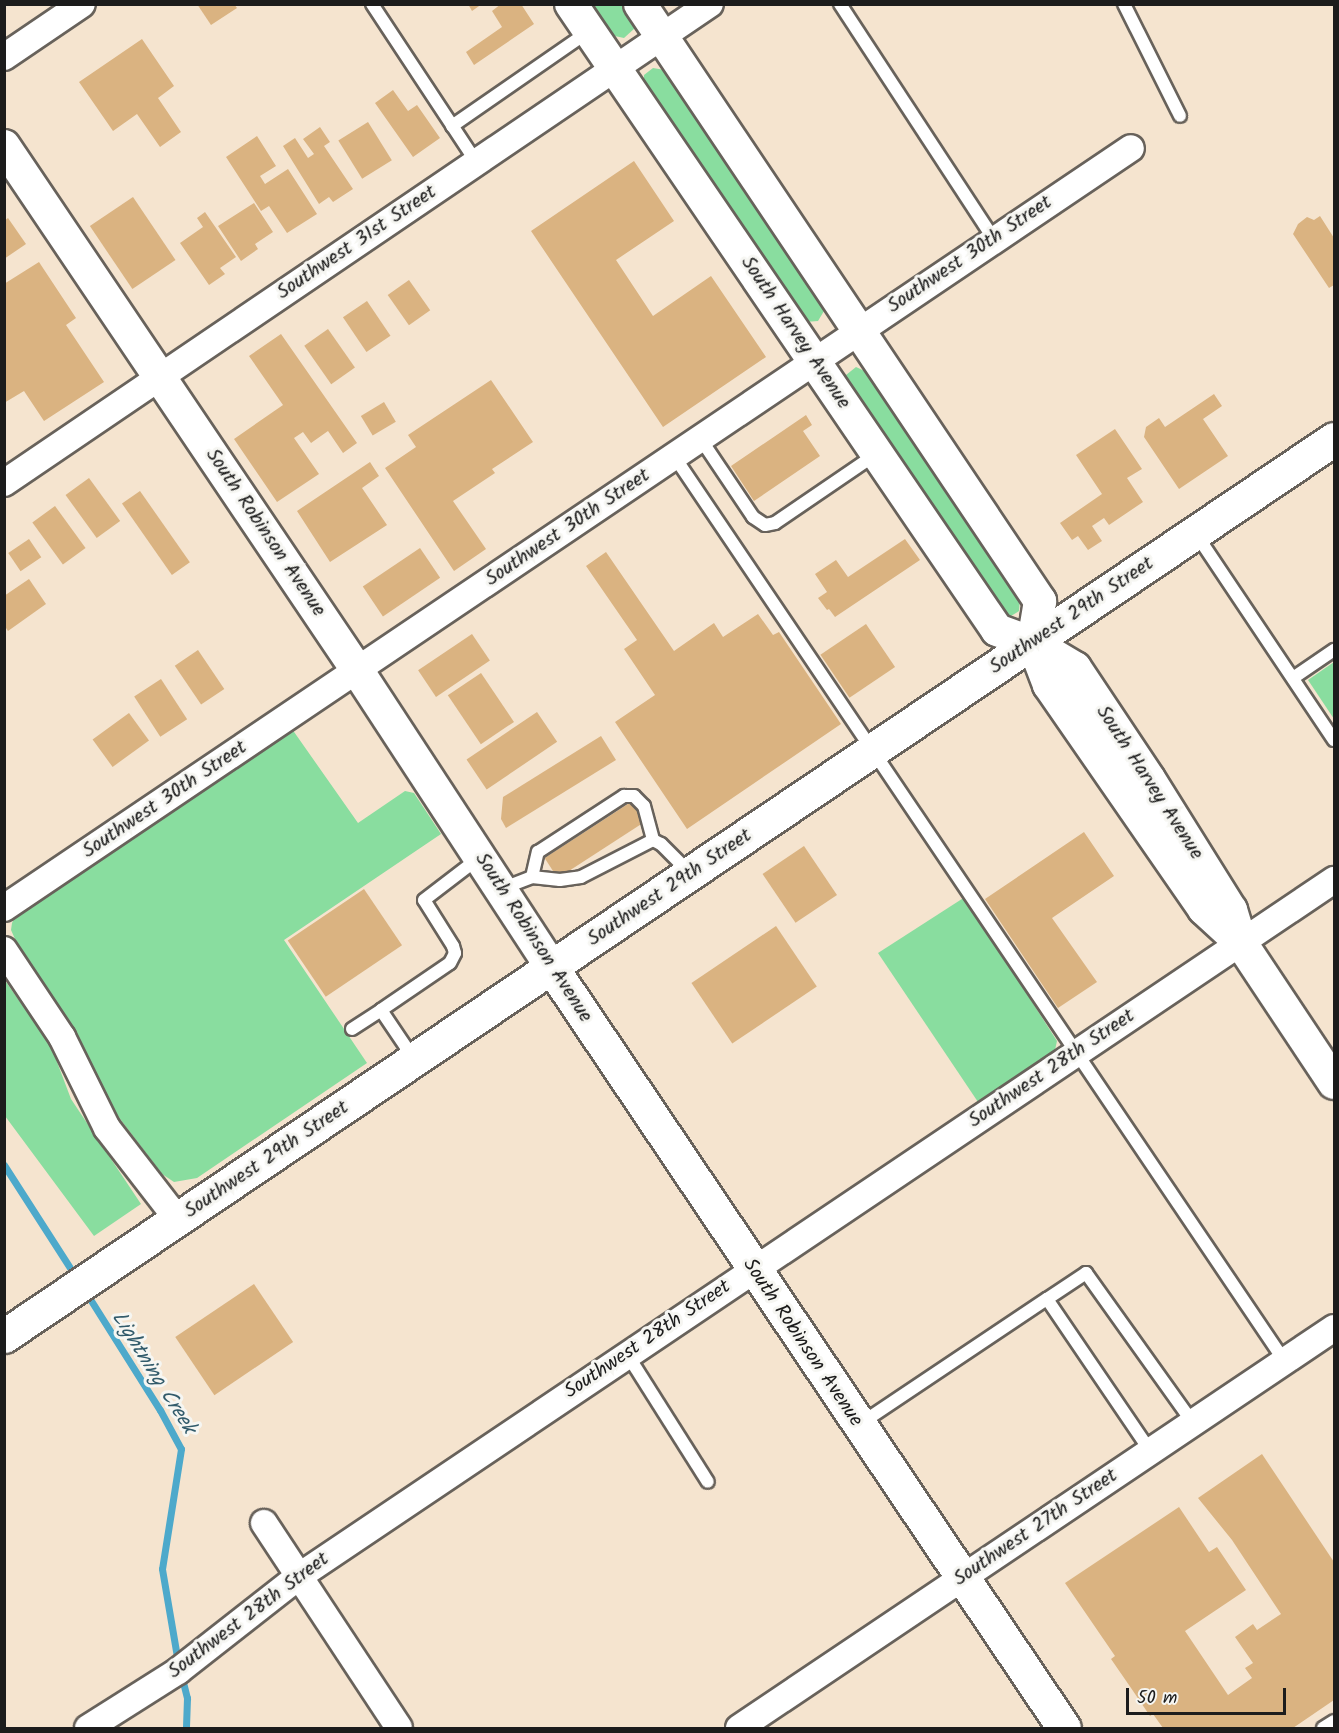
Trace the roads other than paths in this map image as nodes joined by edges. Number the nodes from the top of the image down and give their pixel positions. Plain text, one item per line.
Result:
1 (82, 4) edge
2 (372, 4) edge
3 (571, 4) edge
4 (640, 4) edge
5 (710, 4) edge
6 (840, 4) edge
7 (1124, 4) edge
8 (589, 32) junction
9 (662, 36) junction
10 (4, 57) edge
11 (613, 68) junction
12 (1180, 116) dead end
13 (452, 126) junction
14 (4, 146) edge
15 (1131, 148) dead end
16 (476, 162) junction
17 (994, 239) junction
18 (860, 330) junction
19 (814, 360) junction
20 (161, 378) junction
21 (700, 438) junction
22 (1335, 439) edge
23 (877, 453) junction
24 (674, 456) junction
25 (4, 483) edge
26 (1195, 533) junction
27 (1033, 643) junction
28 (1335, 650) edge
29 (357, 670) junction
30 (1293, 678) junction
31 (1335, 740) edge
32 (873, 750) junction
33 (653, 840) junction
34 (480, 857) junction
35 (691, 873) junction
36 (532, 877) junction
37 (1335, 880) edge
38 (501, 889) junction
39 (4, 908) edge
40 (1241, 943) junction
41 (4, 950) edge
42 (552, 968) junction
43 (381, 1010) junction
44 (352, 1029) dead end
45 (1076, 1053) junction
46 (415, 1060) junction
47 (1335, 1083) edge
48 (178, 1220) junction
49 (753, 1269) junction
50 (1047, 1299) junction
51 (16, 1322) edge
52 (1335, 1328) edge
53 (627, 1354) junction
54 (1285, 1362) junction
55 (1193, 1423) junction
56 (858, 1426) junction
57 (1151, 1452) junction
58 (708, 1482) dead end
59 (264, 1523) dead end
60 (298, 1577) junction
61 (961, 1579) junction
62 (1335, 1720) edge
63 (88, 1728) edge
64 (399, 1728) edge
65 (738, 1728) edge
66 (1064, 1728) edge
67 (1323, 1728) edge

1 - 10 street
2 - 13 lane
3 - 8 street, South Harvey Avenue
4 - 9 street
5 - 9 street, Southwest 31st Street
6 - 17 lane
7 - 12 lane
8 - 11 street, South Harvey Avenue
8 - 13 lane
9 - 11 street, Southwest 31st Street
9 - 18 street
11 - 16 street, Southwest 31st Street
11 - 19 street, South Harvey Avenue
13 - 16 lane
14 - 20 street, South Robinson Avenue
15 - 17 street, Southwest 30th Street
16 - 20 street, Southwest 31st Street
17 - 18 street, Southwest 30th Street
18 - 19 street, Southwest 30th Street
18 - 27 street
19 - 21 street, Southwest 30th Street
19 - 23 street, South Harvey Avenue
20 - 25 street, Southwest 31st Street
20 - 29 street, South Robinson Avenue
21 - 23 lane
21 - 24 street, Southwest 30th Street
22 - 26 main road, Southwest 29th Street
23 - 27 street, South Harvey Avenue
24 - 29 street, Southwest 30th Street
24 - 32 lane
26 - 27 main road, Southwest 29th Street
26 - 30 lane
27 - 32 main road, Southwest 29th Street
27 - 40 street, South Harvey Avenue
28 - 30 lane
29 - 34 street, South Robinson Avenue
29 - 39 street, Southwest 30th Street
30 - 31 lane
32 - 35 main road, Southwest 29th Street
32 - 45 lane
33 - 35 lane
33 - 36 lane
33 - 36 lane
34 - 38 street, South Robinson Avenue
34 - 43 lane
35 - 42 main road, Southwest 29th Street
36 - 38 lane
37 - 40 street, Southwest 28th Street
38 - 42 street, South Robinson Avenue
40 - 45 street, Southwest 28th Street
40 - 47 street, South Harvey Avenue
41 - 48 street
42 - 46 main road, Southwest 29th Street
42 - 49 main road, South Robinson Avenue
43 - 44 lane
43 - 46 lane
45 - 49 street, Southwest 28th Street
45 - 54 lane
46 - 48 main road, Southwest 29th Street
48 - 51 main road, Southwest 29th Street
49 - 53 street, Southwest 28th Street
49 - 56 main road, South Robinson Avenue
50 - 55 lane
50 - 56 lane
50 - 57 lane
52 - 54 street, Southwest 27th Street
53 - 58 lane
53 - 60 street, Southwest 28th Street
54 - 55 street, Southwest 27th Street
55 - 57 street, Southwest 27th Street
56 - 61 main road, South Robinson Avenue
57 - 61 street, Southwest 27th Street
59 - 60 street
60 - 63 street, Southwest 28th Street
60 - 64 street
61 - 65 street, Southwest 27th Street
61 - 66 main road, South Robinson Avenue
62 - 67 lane

